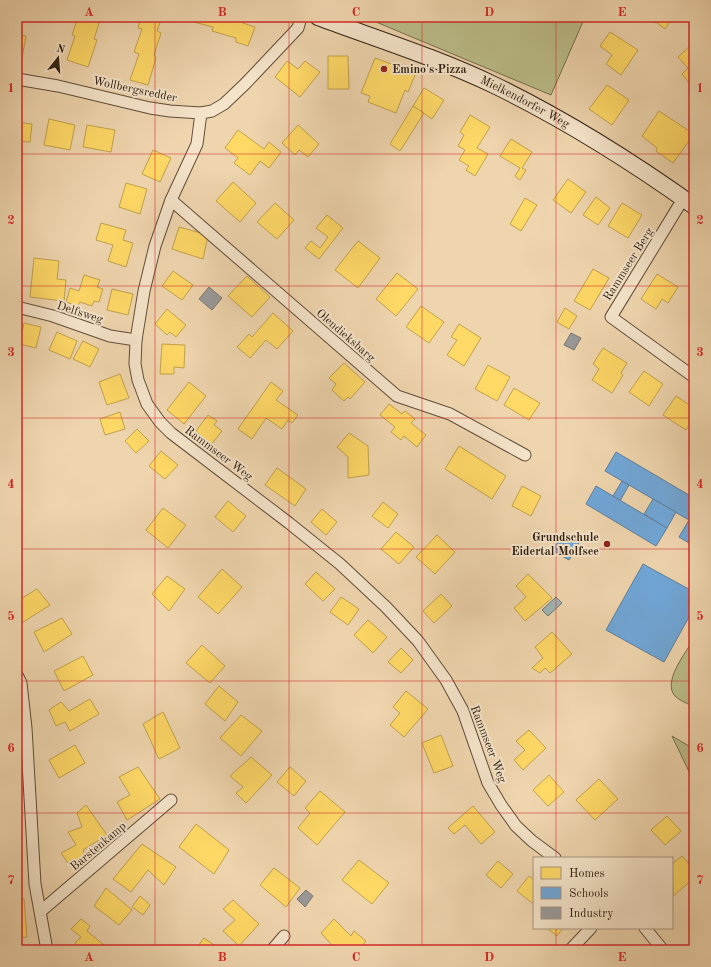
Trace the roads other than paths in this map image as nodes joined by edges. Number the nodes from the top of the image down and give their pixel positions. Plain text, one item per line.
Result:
1 (301, 17) edge
2 (318, 17) edge
3 (17, 79) edge
4 (201, 113) junction
5 (171, 200) junction
6 (689, 202) edge
7 (17, 308) edge
8 (136, 340) junction
9 (694, 377) edge
10 (525, 454) dead end
11 (17, 675) edge
12 (172, 800) dead end
13 (554, 857) edge
14 (41, 911) junction
15 (591, 929) edge
16 (645, 929) edge
17 (284, 936) dead end
18 (47, 950) edge
19 (272, 950) edge
20 (570, 950) edge
21 (663, 950) edge

1 - 4 street
2 - 6 street, Mielkendorfer Weg
3 - 4 street, Wollbergsredder
4 - 5 street, Rammseer Weg
5 - 8 street, Rammseer Weg
5 - 10 street, Olendieksbarg
6 - 9 street, Rammseer Berg
7 - 8 street, Delfsweg
8 - 13 street, Rammseer Weg
11 - 14 street
12 - 14 street, Barstenkamp
14 - 18 street
15 - 20 street
16 - 21 street
17 - 19 street

